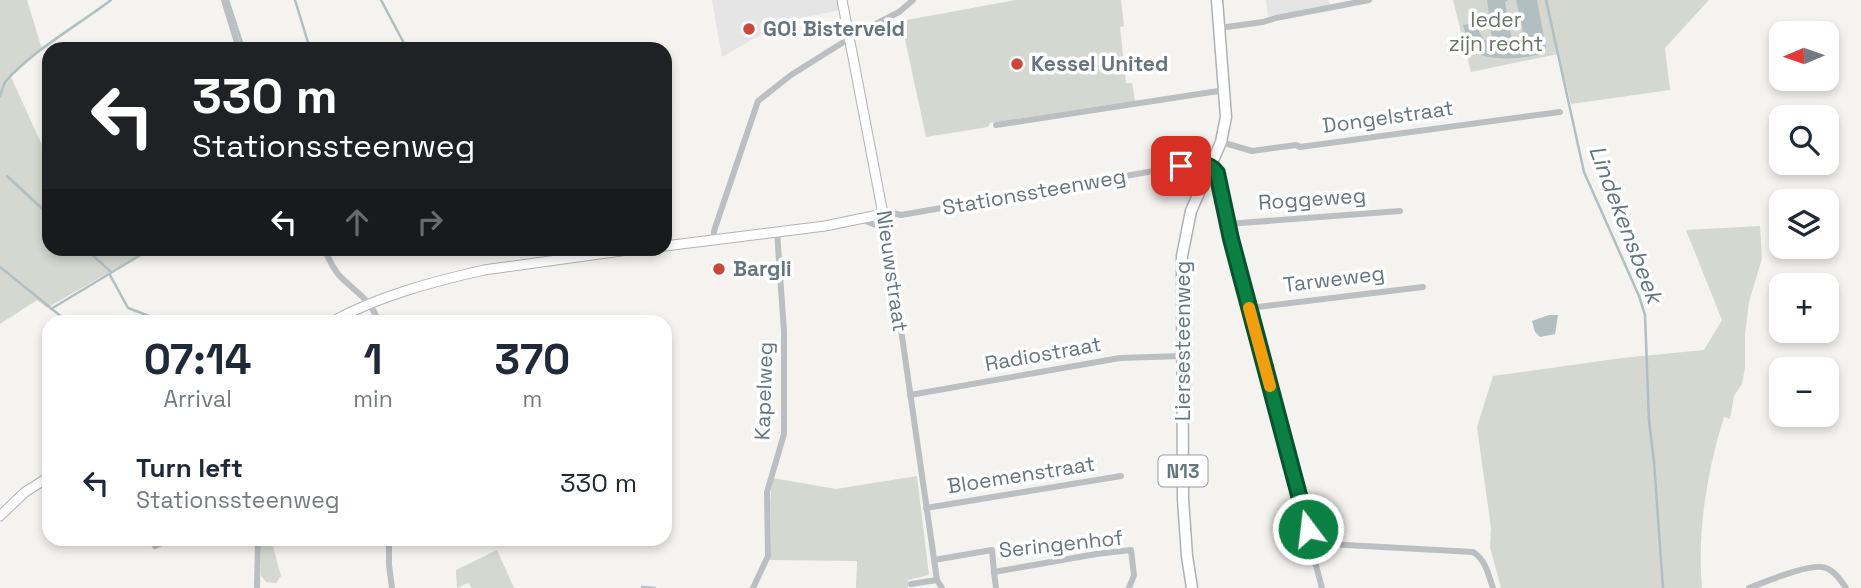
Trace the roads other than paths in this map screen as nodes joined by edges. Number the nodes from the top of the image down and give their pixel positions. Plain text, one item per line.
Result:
1 (224, 0) edge
2 (842, 0) edge
3 (914, 0) edge
4 (1217, 0) edge
5 (1369, 0) edge
6 (1219, 27) junction
7 (849, 39) junction
8 (237, 42) edge
9 (1225, 90) junction
10 (1560, 112) dead end
11 (996, 125) dead end
12 (1221, 142) junction
13 (1209, 166) junction
14 (884, 211) junction
15 (1400, 211) dead end
16 (863, 220) junction
17 (1227, 223) junction
18 (777, 232) junction
19 (714, 239) junction
20 (889, 242) junction
21 (672, 245) edge
22 (328, 256) edge
23 (585, 256) edge
24 (1423, 287) dead end
25 (369, 304) junction
26 (1249, 308) junction
27 (346, 315) edge
28 (376, 315) edge
29 (1182, 356) junction
30 (910, 395) junction
31 (1121, 476) dead end
32 (42, 481) edge
33 (926, 508) junction
34 (0, 514) edge
35 (1310, 543) junction
36 (258, 546) edge
37 (389, 546) edge
38 (934, 561) junction
39 (994, 572) junction
40 (937, 580) junction
41 (911, 584) dead end
42 (257, 588) edge
43 (392, 588) edge
44 (753, 588) edge
45 (942, 588) edge
46 (996, 588) edge
47 (1129, 588) edge
48 (1192, 588) edge
49 (1322, 588) edge
50 (1493, 588) edge
51 (1749, 588) edge
52 (1846, 588) edge

1 - 8 street
2 - 7 street, Nieuwstraat
3 - 7 street
4 - 6 main road, N13
5 - 6 street
6 - 9 main road, N13
7 - 14 street, Nieuwstraat
7 - 19 street
9 - 11 street
9 - 12 main road, N13
10 - 12 street, Dongelstraat
12 - 13 main road, Liersesteenweg / N13
13 - 14 street, Stationssteenweg
13 - 17 street
13 - 29 main road, Liersesteenweg / N13
14 - 16 street, Stationssteenweg
14 - 20 street, Nieuwstraat
15 - 17 street, Roggeweg
16 - 18 street, Stationssteenweg
16 - 20 street
17 - 26 street
18 - 19 street, Stationssteenweg
18 - 44 street, Kapelweg
19 - 21 street, Stationssteenweg
20 - 30 street, Nieuwstraat
22 - 25 street
23 - 25 street
24 - 26 street, Tarweweg
25 - 27 street
25 - 28 street
26 - 35 street
29 - 30 street, Radiostraat
29 - 48 main road, Liersesteenweg / N13
30 - 33 street, Nieuwstraat
31 - 33 street, Bloemenstraat
32 - 34 street
33 - 38 street, Nieuwstraat
35 - 49 street
35 - 50 street
36 - 42 street
37 - 43 street
38 - 39 street, Seringenhof
38 - 40 street
39 - 46 street
39 - 47 street, Seringenhof
40 - 41 street
40 - 45 street
51 - 52 street

